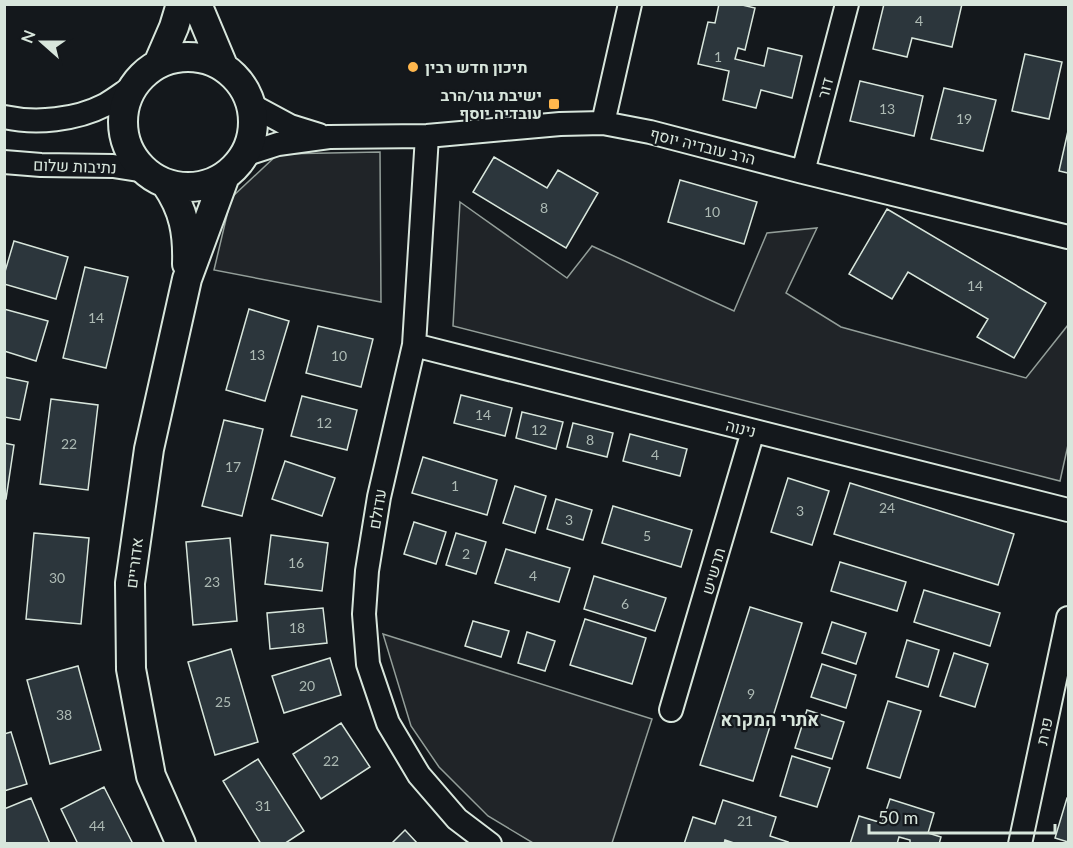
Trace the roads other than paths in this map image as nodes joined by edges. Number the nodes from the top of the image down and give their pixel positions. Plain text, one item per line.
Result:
1 (181, 4) edge
2 (197, 4) edge
3 (630, 4) edge
4 (847, 4) edge
5 (158, 63) junction
6 (223, 66) junction
7 (132, 87) junction
8 (251, 105) junction
9 (4, 117) edge
10 (603, 123) junction
11 (427, 136) junction
12 (329, 137) junction
13 (244, 155) junction
14 (4, 162) edge
15 (803, 172) junction
16 (225, 176) junction
17 (156, 178) junction
18 (1068, 237) edge
19 (187, 279) junction
20 (414, 345) junction
21 (753, 431) junction
22 (1068, 510) edge
23 (1068, 618) edge
24 (671, 710) dead end
25 (181, 843) edge
26 (490, 843) edge
27 (1020, 843) edge

1 - 5 street
2 - 6 street
3 - 10 street
4 - 15 street, דור
5 - 6 street
5 - 7 street
6 - 8 street
7 - 9 street
7 - 17 street
8 - 12 street, הרב עובדיה יוסף
8 - 13 street
10 - 11 street, הרב עובדיה יוסף
10 - 15 street, הרב עובדיה יוסף
11 - 12 street, הרב עובדיה יוסף
11 - 20 street, עדולם
12 - 13 street, הרב עובדיה יוסף
13 - 16 street
14 - 17 street, נתיבות שלום
15 - 18 street, הרב עובדיה יוסף
16 - 17 street
16 - 19 street, אדוריים
17 - 19 street, אדוריים
19 - 25 street, אדוריים
20 - 21 street, נינוה
20 - 26 street, עדולם
21 - 22 street, נינוה
21 - 24 street, תרשיש
23 - 27 street, פרת

